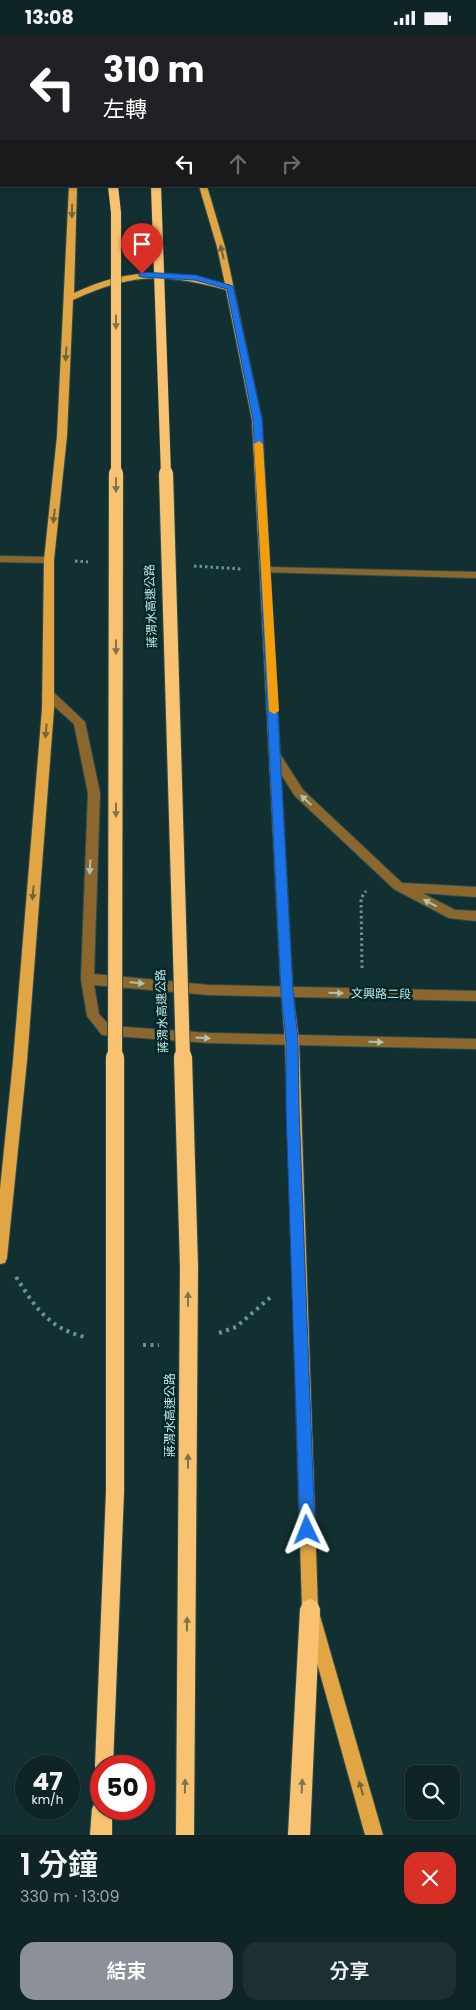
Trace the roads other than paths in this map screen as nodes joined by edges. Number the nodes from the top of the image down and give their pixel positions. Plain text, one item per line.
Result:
1 (73, 187) edge
2 (113, 187) edge
3 (156, 187) edge
4 (203, 187) edge
5 (230, 287) junction
6 (69, 299) junction
7 (0, 559) edge
8 (49, 560) junction
9 (266, 570) junction
10 (476, 575) edge
11 (48, 693) junction
12 (276, 757) junction
13 (398, 886) junction
14 (476, 892) edge
15 (476, 916) edge
16 (87, 979) junction
17 (287, 992) junction
18 (476, 996) edge
19 (292, 1041) junction
20 (476, 1044) edge
21 (0, 1253) edge
22 (0, 1258) edge
23 (310, 1609) junction
24 (104, 1755) edge
25 (102, 1820) edge
26 (101, 1835) edge
27 (184, 1835) edge
28 (299, 1835) edge
29 (374, 1835) edge

1 -> 6 main road
2 -> 24 highway, bridge
27 -> 3 highway, 蔣渭水高速公路, bridge
5 -> 4 main road
5 - 6 main road
5 - 9 main road
6 -> 8 main road
7 - 8 street
8 - 11 main road
9 - 10 street
9 - 12 main road
11 -> 16 street
11 -> 21 main road
13 -> 12 street
12 - 17 main road
13 - 14 street
15 -> 13 street
16 -> 17 street, 文興路二段
16 -> 19 street
17 -> 18 street, 文興路二段
17 - 19 main road
19 -> 20 street
19 - 23 main road
21 - 22 main road
28 -> 23 highway
29 -> 23 main road
25 - 26 highway

